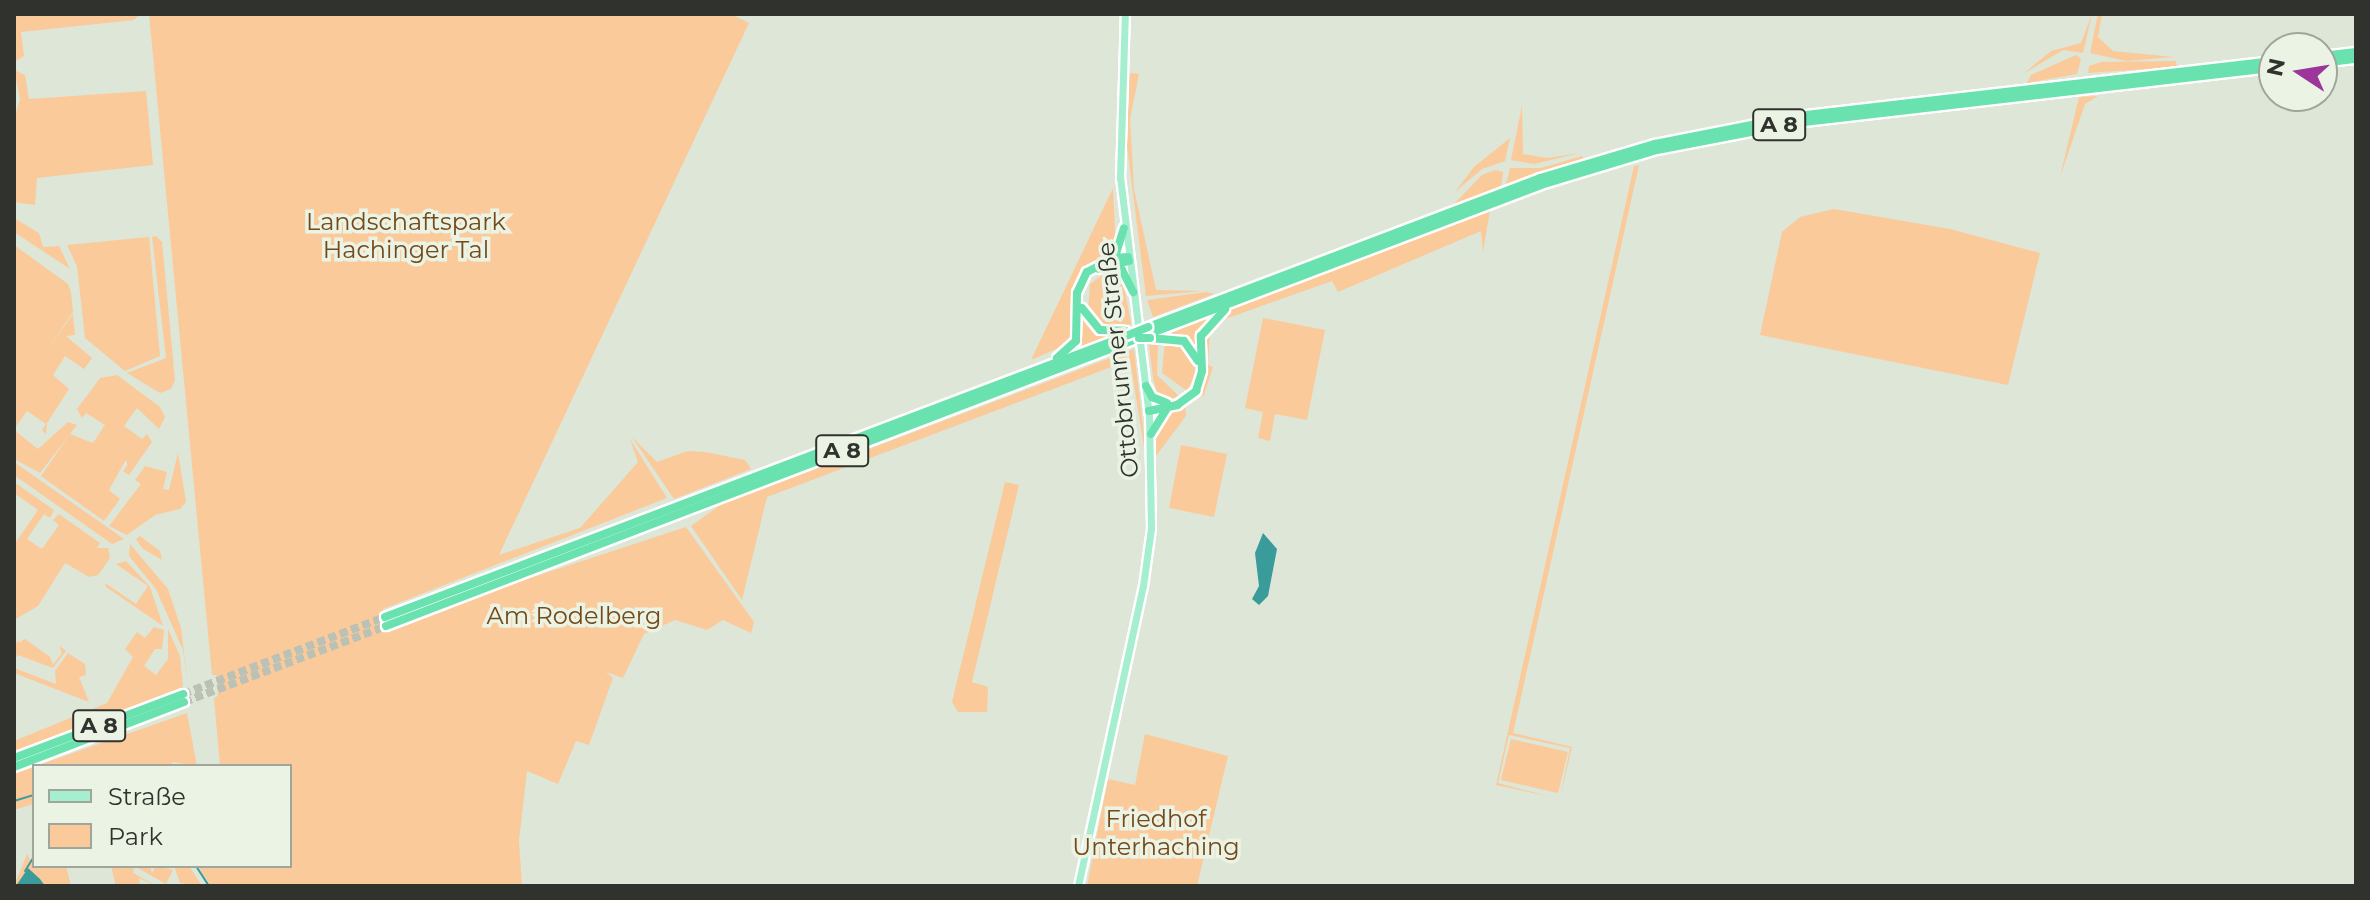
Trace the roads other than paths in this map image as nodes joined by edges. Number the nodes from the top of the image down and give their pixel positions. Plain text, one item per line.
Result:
1 (1125, 14) edge
2 (2258, 63) edge
3 (2258, 70) edge
4 (2089, 86) junction
5 (1501, 196) junction
6 (1124, 228) junction
7 (1114, 258) junction
8 (1128, 259) junction
9 (1103, 268) junction
10 (1133, 292) junction
11 (1250, 295) junction
12 (1150, 330) junction
13 (1126, 337) junction
14 (1013, 379) junction
15 (1146, 386) junction
16 (1167, 406) junction
17 (1149, 408) junction
18 (1151, 434) junction
19 (686, 507) junction
20 (385, 621) tunnel mouth
21 (14, 758) edge
22 (14, 767) edge
23 (1078, 886) edge

1 - 6 main road, Ottobrunner Straße
2 - 4 highway, A 8
3 - 4 highway, A 8
4 - 5 highway, A 8
5 - 11 highway, A 8
5 - 12 highway, A 8
6 - 7 highway
6 - 8 main road, Ottobrunner Straße
7 - 8 highway
7 - 14 highway
8 - 9 highway
8 - 10 main road, Ottobrunner Straße
9 - 10 highway
9 - 13 highway
10 - 15 main road, Ottobrunner Straße
11 - 12 highway, A 8
11 - 16 highway
12 - 13 highway, A 8, bridge
12 - 13 highway, A 8, bridge
12 - 16 highway
13 - 14 highway, A 8
13 - 19 highway, A 8
14 - 19 highway, A 8
15 - 16 highway
15 - 17 main road, Ottobrunner Straße
16 - 17 highway
16 - 18 highway
17 - 18 main road, Ottobrunner Straße
18 - 23 main road, Ottobrunner Straße
19 - 20 highway, A 8
21 - 22 highway, A 8

